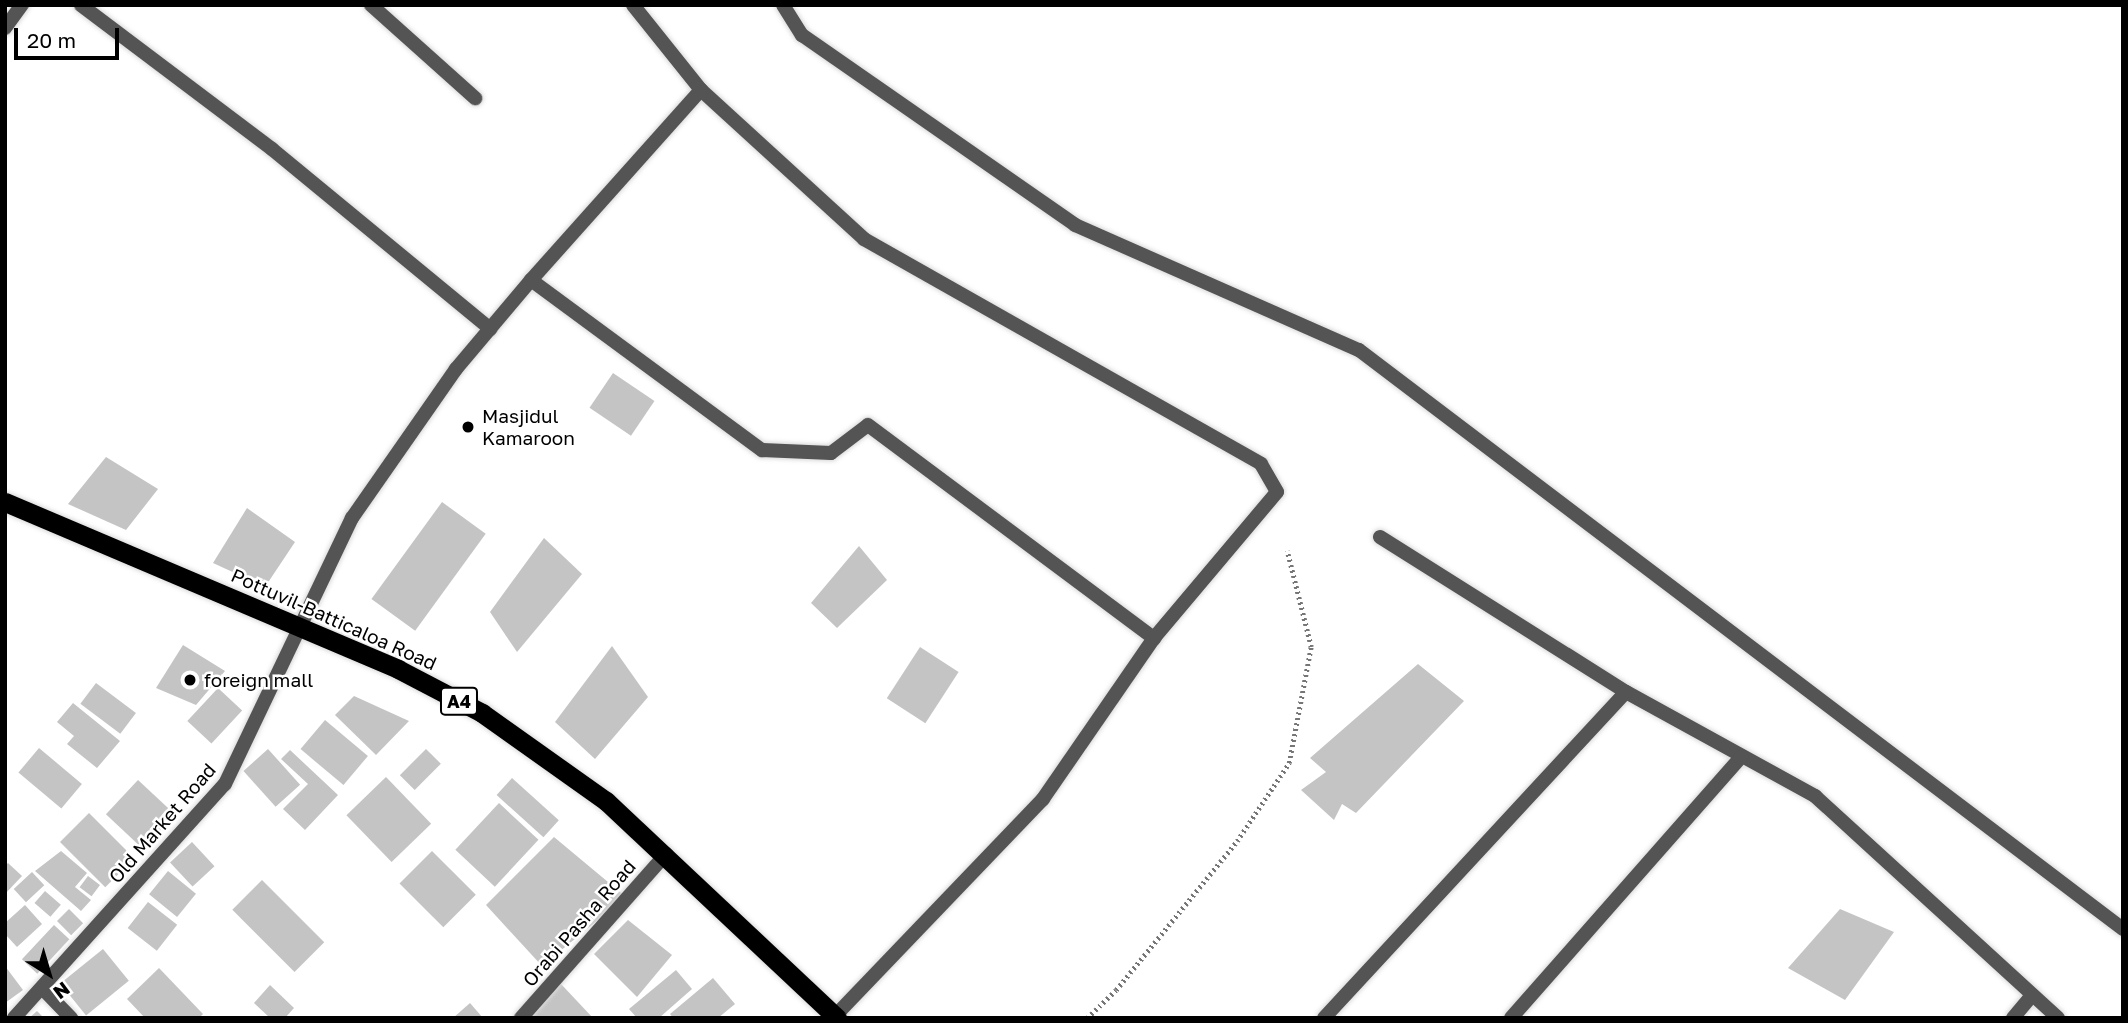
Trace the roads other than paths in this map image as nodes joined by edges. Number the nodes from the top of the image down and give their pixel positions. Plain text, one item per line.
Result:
1 (22, 5) edge
2 (81, 5) edge
3 (371, 5) edge
4 (633, 5) edge
5 (783, 5) edge
6 (5, 28) edge
7 (701, 90) junction
8 (475, 98) dead end
9 (531, 280) junction
10 (489, 329) junction
11 (5, 502) edge
12 (1380, 537) dead end
13 (302, 628) junction
14 (1154, 638) junction
15 (1626, 692) junction
16 (1742, 756) junction
17 (666, 854) junction
18 (2123, 929) edge
19 (42, 988) junction
20 (2032, 995) junction
21 (836, 1017) edge
22 (14, 1018) edge
23 (71, 1018) edge
24 (521, 1018) edge
25 (1324, 1018) edge
26 (1510, 1018) edge
27 (2013, 1018) edge
28 (2058, 1018) edge

1 - 6 street
2 - 10 street
3 - 8 street
4 - 7 street
5 - 18 street
7 - 9 street, Old Market Road
7 - 14 street
9 - 10 street, Old Market Road
9 - 14 street
10 - 13 street, Old Market Road
11 - 13 highway, Pottuvil-Batticaloa Road / A4
12 - 15 street
13 - 17 highway, Pottuvil-Batticaloa Road / A4
13 - 19 street, Old Market Road
14 - 21 street
15 - 16 street
15 - 25 street
16 - 20 street
16 - 26 street
17 - 21 highway, Pottuvil-Batticaloa Road / A4
17 - 24 street, Orabi Pasha Road
19 - 22 street, Old Market Road
19 - 23 street
20 - 27 street
20 - 28 street

